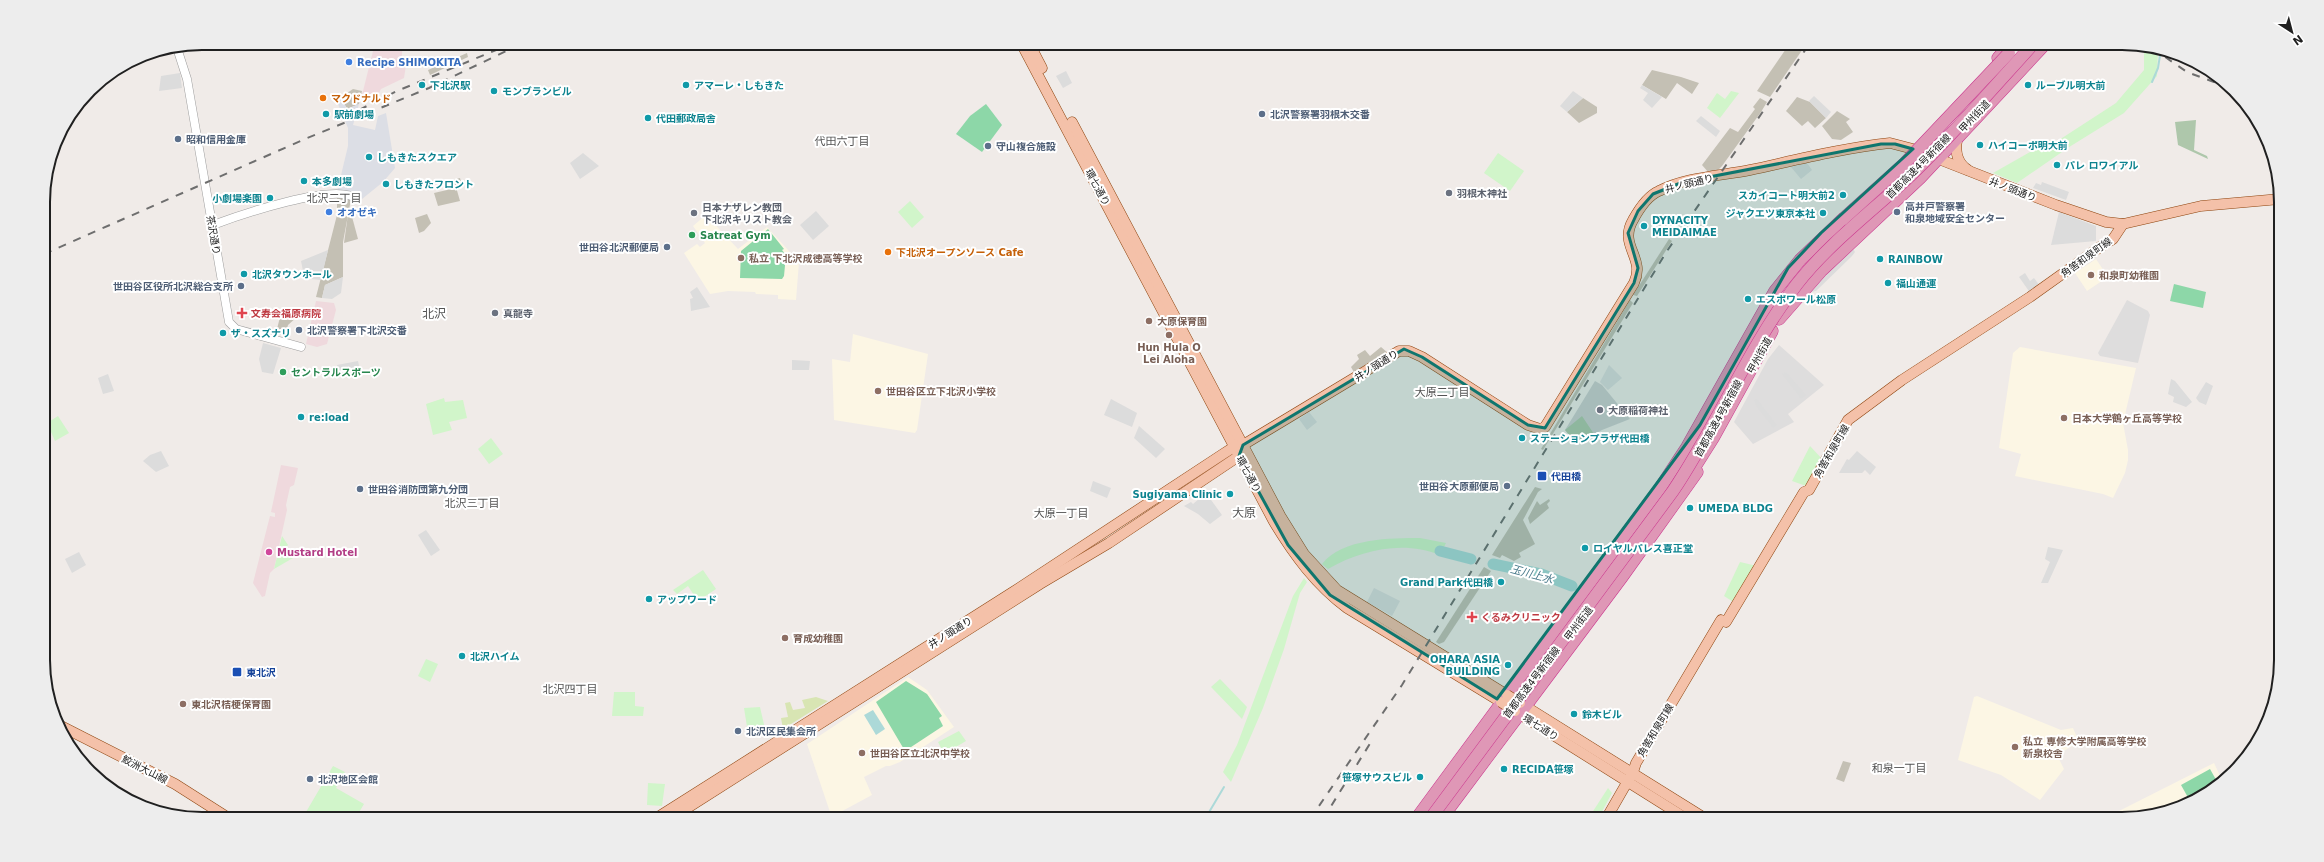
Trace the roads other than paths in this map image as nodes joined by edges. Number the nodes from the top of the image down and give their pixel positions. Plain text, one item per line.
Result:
1 (1025, 50) edge
2 (1033, 50) edge
3 (2008, 50) edge
4 (2008, 50) edge
5 (2017, 50) edge
6 (2027, 50) edge
7 (2035, 50) edge
8 (2040, 50) edge
9 (178, 52) edge
10 (1957, 140) junction
11 (1913, 150) junction
12 (1939, 159) junction
13 (1977, 175) junction
14 (356, 199) dead end
15 (2274, 200) edge
16 (2123, 224) junction
17 (212, 225) junction
18 (1764, 309) junction
19 (1779, 319) junction
20 (301, 347) dead end
21 (1700, 425) junction
22 (1713, 438) junction
23 (1239, 446) junction
24 (1239, 456) junction
25 (1188, 491) junction
26 (1162, 493) junction
27 (1502, 697) junction
28 (1520, 709) junction
29 (67, 729) edge
30 (1631, 767) junction
31 (1624, 787) junction
32 (219, 812) edge
33 (666, 812) edge
34 (681, 812) edge
35 (1414, 812) edge
36 (1421, 812) edge
37 (1426, 812) edge
38 (1435, 812) edge
39 (1439, 812) edge
40 (1446, 812) edge
41 (1610, 812) edge
42 (1676, 812) edge
43 (1695, 812) edge

1 - 23 main road, 環七通り
2 - 23 main road, 環七通り
3 - 11 highway
4 - 18 highway, 甲州街道, bridge
5 - 37 highway, 首都高速4号新宿線, bridge
6 - 38 highway, 首都高速4号新宿線, bridge
7 - 19 highway, 甲州街道
8 - 10 highway
9 - 17 street, 茶沢通り
10 - 12 highway
10 - 13 main road
11 - 12 main road, 井ノ頭通り
11 - 18 highway
11 - 23 main road, 井ノ頭通り
12 - 13 main road, 井ノ頭通り
12 - 19 highway
13 - 16 main road, 井ノ頭通り
14 - 17 street
15 - 16 main road, 井ノ頭通り
16 - 30 main road, 角筈和泉町線
17 - 20 street, 茶沢通り
18 - 21 highway, 甲州街道
19 - 22 highway, 甲州街道
21 - 27 highway
21 - 36 highway, 甲州街道
22 - 28 highway
22 - 39 highway, 甲州街道
23 - 24 main road
23 - 26 main road, 井ノ頭通り
23 - 27 main road, 環七通り
24 - 25 main road, 井ノ頭通り
24 - 27 main road, 環七通り
25 - 26 main road
25 - 34 main road, 井ノ頭通り
26 - 33 main road, 井ノ頭通り
27 - 28 main road, 環七通り, bridge
27 - 35 highway
28 - 30 main road, 環七通り
28 - 31 main road, 環七通り
28 - 40 highway
29 - 32 main road, 鮫洲大山線
30 - 31 main road
30 - 43 main road, 環七通り
31 - 41 main road
31 - 42 main road, 環七通り

